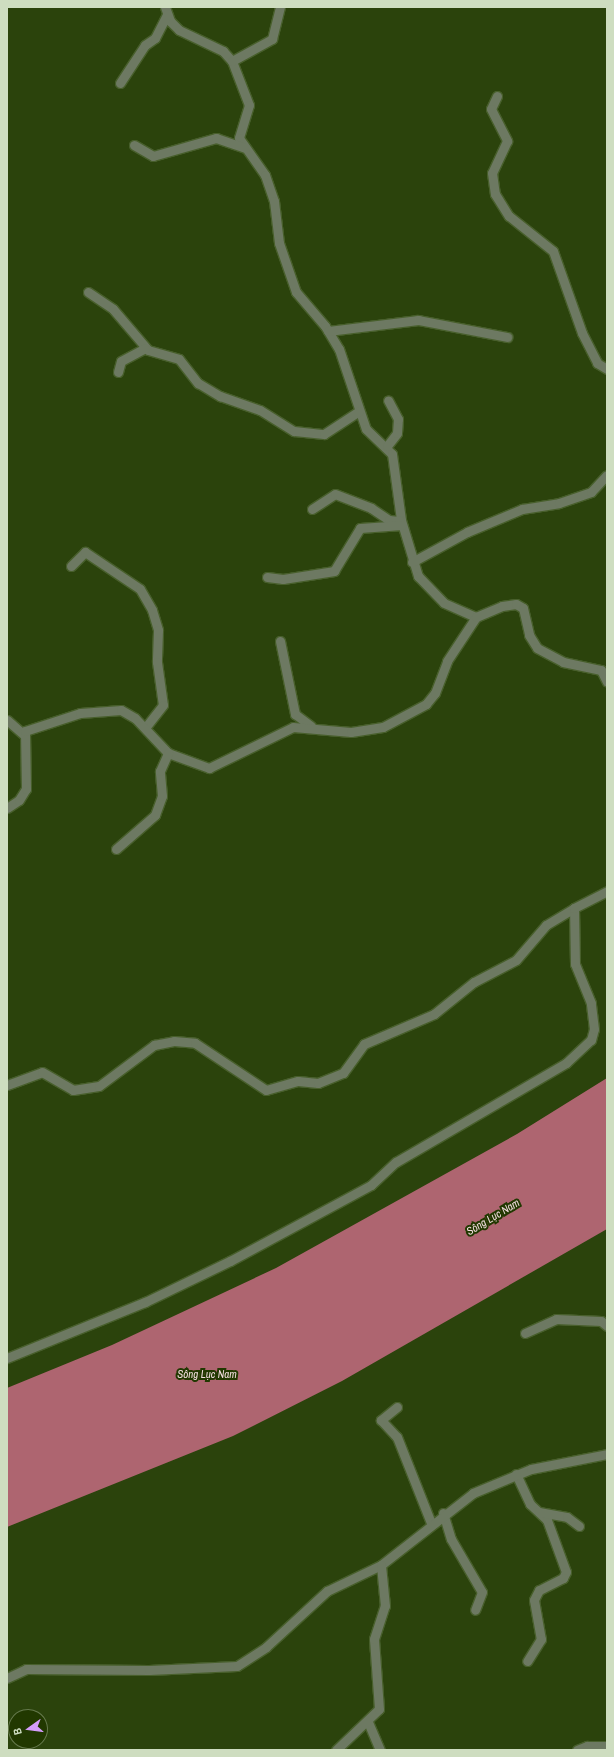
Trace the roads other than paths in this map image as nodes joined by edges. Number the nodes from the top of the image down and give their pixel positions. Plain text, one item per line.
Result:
1 (280, 7) edge
2 (166, 11) edge
3 (232, 61) junction
4 (120, 83) dead end
5 (497, 96) dead end
6 (134, 145) dead end
7 (245, 148) junction
8 (88, 292) dead end
9 (328, 331) junction
10 (507, 337) dead end
11 (145, 348) junction
12 (607, 369) edge
13 (118, 372) dead end
14 (388, 400) dead end
15 (359, 411) junction
16 (387, 446) junction
17 (607, 475) edge
18 (312, 509) dead end
19 (402, 523) junction
20 (412, 562) junction
21 (71, 566) dead end
22 (267, 577) dead end
23 (476, 616) junction
24 (280, 641) dead end
25 (604, 671) edge
26 (607, 682) edge
27 (7, 720) edge
28 (311, 726) junction
29 (145, 728) junction
30 (24, 735) junction
31 (168, 753) junction
32 (7, 808) edge
33 (116, 849) dead end
34 (607, 891) edge
35 (574, 908) junction
36 (7, 1085) edge
37 (607, 1326) edge
38 (525, 1333) dead end
39 (7, 1358) edge
40 (397, 1407) dead end
41 (607, 1454) edge
42 (516, 1474) junction
43 (537, 1512) junction
44 (443, 1513) junction
45 (431, 1523) junction
46 (579, 1526) dead end
47 (381, 1565) junction
48 (475, 1610) dead end
49 (527, 1660) dead end
50 (7, 1678) edge
51 (368, 1722) junction
52 (607, 1746) edge
53 (336, 1750) edge
54 (380, 1750) edge
55 (577, 1750) edge

1 - 3 street
2 - 3 street
2 - 4 street
3 - 7 street
5 - 12 street
6 - 7 street
7 - 9 street
8 - 11 street
9 - 10 street
9 - 15 street
11 - 13 street
11 - 15 street
14 - 16 street
15 - 16 street
16 - 19 street
17 - 20 street
18 - 19 street
19 - 20 street
19 - 22 street
20 - 23 street
21 - 29 street
23 - 25 street
23 - 28 street
24 - 28 street
25 - 26 street
27 - 30 street
28 - 31 street
29 - 30 street
29 - 31 street
30 - 32 street
31 - 33 street
34 - 35 street
35 - 36 street
35 - 39 street
37 - 38 street
40 - 45 street
41 - 42 street
42 - 43 street
42 - 44 street
43 - 46 street
43 - 49 street
44 - 45 street
44 - 48 street
45 - 47 street
47 - 50 street
47 - 51 street
51 - 53 street
51 - 54 street
52 - 55 street

